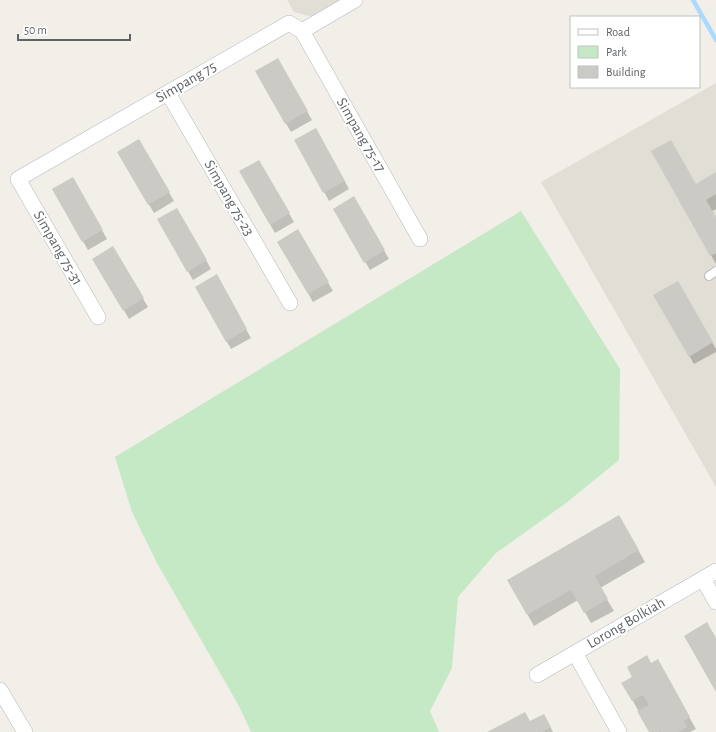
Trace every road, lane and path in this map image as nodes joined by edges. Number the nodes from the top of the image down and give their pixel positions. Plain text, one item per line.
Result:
1 (355, 0) edge
2 (302, 30) junction
3 (168, 92) junction
4 (18, 179) joint
5 (420, 239) dead end
6 (290, 303) dead end
7 (98, 317) dead end
8 (716, 571) edge
9 (703, 579) junction
10 (716, 602) edge
11 (575, 653) junction
12 (537, 675) dead end
13 (0, 690) edge
14 (25, 732) edge
15 (618, 732) edge

1 - 2 street
2 - 3 street, Simpang 75
2 - 5 street, Simpang 75-17
3 - 4 street, Simpang 75
3 - 6 street, Simpang 75-23
4 - 7 street, Simpang 75-31
8 - 9 street, Lorong Bolkiah
9 - 10 street
9 - 11 street, Lorong Bolkiah
11 - 12 street, Lorong Bolkiah
11 - 15 street
13 - 14 street

